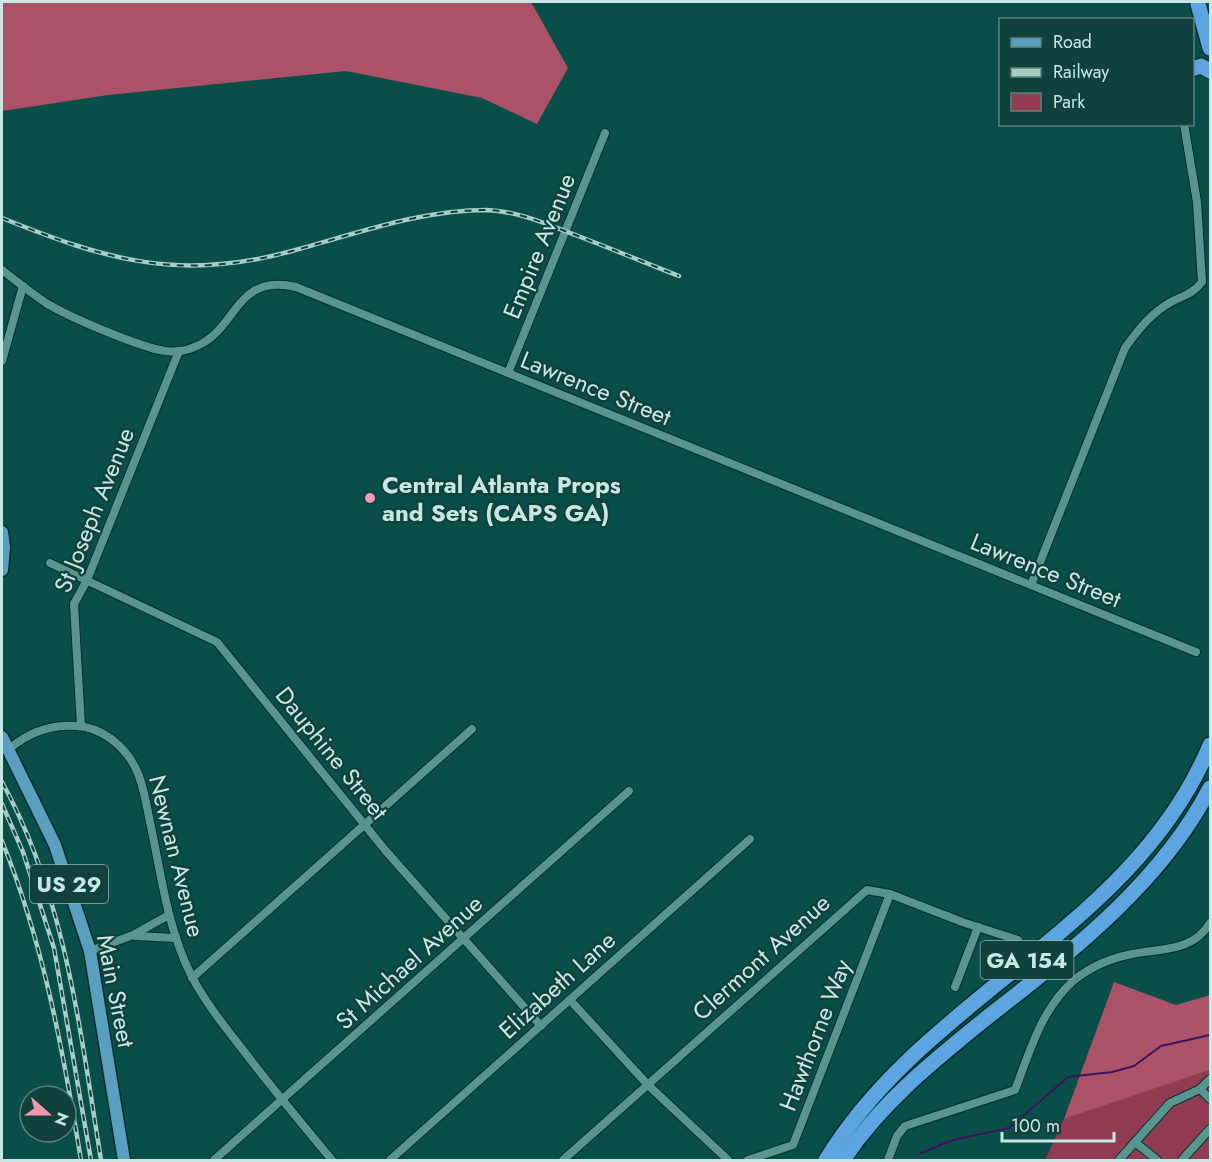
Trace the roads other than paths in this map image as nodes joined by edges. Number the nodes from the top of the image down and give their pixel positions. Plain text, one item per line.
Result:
1 (1198, 4) joint
2 (1193, 18) edge
3 (1210, 48) edge
4 (1194, 68) edge
5 (1210, 72) edge
6 (1184, 126) edge
7 (605, 133) dead end
8 (2, 270) edge
9 (23, 286) junction
10 (179, 351) junction
11 (2, 361) edge
12 (508, 373) junction
13 (2, 532) edge
14 (50, 563) dead end
15 (2, 570) edge
16 (87, 580) junction
17 (1031, 585) junction
18 (1196, 652) dead end
19 (81, 726) junction
20 (472, 729) dead end
21 (2, 736) edge
22 (1210, 746) edge
23 (9, 749) junction
24 (1210, 788) edge
25 (628, 791) dead end
26 (365, 826) junction
27 (750, 839) dead end
28 (890, 894) junction
29 (169, 915) junction
30 (1210, 923) edge
31 (978, 927) junction
32 (134, 935) junction
33 (176, 938) junction
34 (464, 939) junction
35 (1018, 940) dead end
36 (90, 951) junction
37 (192, 978) junction
38 (955, 987) dead end
39 (570, 1000) junction
40 (541, 1026) junction
41 (1210, 1079) edge
42 (648, 1085) junction
43 (1200, 1089) junction
44 (1210, 1099) edge
45 (282, 1101) junction
46 (1210, 1129) edge
47 (1135, 1142) junction
48 (124, 1161) edge
49 (214, 1161) edge
50 (332, 1161) edge
51 (390, 1161) edge
52 (563, 1161) edge
53 (728, 1161) edge
54 (748, 1161) edge
55 (826, 1161) edge
56 (843, 1161) edge
57 (888, 1161) edge
58 (1119, 1161) edge
59 (1157, 1161) edge
60 (1182, 1161) edge

1 - 2 street
1 - 3 highway
4 - 5 highway
6 - 17 street
7 - 12 street, Empire Avenue
8 - 9 street
9 - 10 street
9 - 11 street
10 - 12 street, Lawrence Street
10 - 16 street, St Joseph Avenue
12 - 17 street, Lawrence Street
13 - 15 main road
14 - 16 street, Dauphine Street
16 - 19 street, St Joseph Avenue
16 - 26 street, Dauphine Street
17 - 18 street, Lawrence Street
19 - 23 street, Newnan Avenue
19 - 29 street, Newnan Avenue
20 - 26 street
21 - 23 main road, Main Street / US 29
22 - 55 highway, GA 154
23 - 36 main road, Main Street / US 29
24 - 56 highway, GA 154
25 - 34 street, St Michael Avenue
26 - 34 street, Dauphine Street
26 - 37 street
27 - 39 street, Elizabeth Lane
28 - 31 street, Clermont Avenue
28 - 42 street, Clermont Avenue
28 - 54 street, Hawthorne Way
29 - 32 street
29 - 33 street, Newnan Avenue
30 - 57 street
31 - 35 street, Clermont Avenue
31 - 38 street
32 - 33 street
32 - 36 street
33 - 37 street, Newnan Avenue
34 - 40 street, Dauphine Street
34 - 45 street, St Michael Avenue
36 - 48 main road, Main Street / US 29
37 - 45 street, Newnan Avenue
39 - 40 street, Elizabeth Lane
39 - 42 street
40 - 51 street, Elizabeth Lane
41 - 43 street
42 - 52 street, Clermont Avenue
42 - 53 street
43 - 44 street
43 - 47 street
45 - 49 street, St Michael Avenue
45 - 50 street, Newnan Avenue
46 - 60 street
47 - 58 street
47 - 59 street

